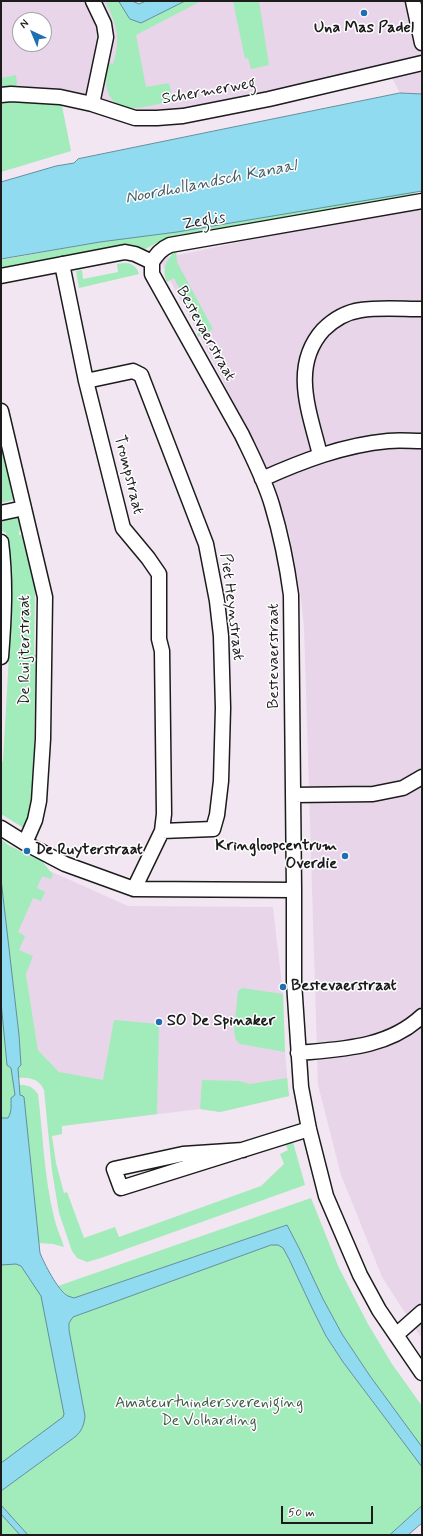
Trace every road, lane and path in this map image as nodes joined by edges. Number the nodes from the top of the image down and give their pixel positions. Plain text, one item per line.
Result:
1 (93, 1) edge
2 (413, 1) edge
3 (422, 43) edge
4 (422, 63) edge
5 (1, 95) edge
6 (92, 104) junction
7 (422, 201) edge
8 (152, 262) junction
9 (62, 264) junction
10 (1, 276) edge
11 (422, 309) edge
12 (86, 381) junction
13 (1, 410) edge
14 (422, 441) edge
15 (320, 455) junction
16 (262, 479) junction
17 (24, 508) junction
18 (1, 513) edge
19 (1, 542) edge
20 (1, 657) edge
21 (422, 777) edge
22 (293, 795) junction
23 (1, 828) edge
24 (162, 831) junction
25 (25, 843) junction
26 (134, 889) junction
27 (294, 890) junction
28 (422, 1016) edge
29 (298, 1053) junction
30 (309, 1129) junction
31 (243, 1150) junction
32 (422, 1312) edge
33 (396, 1335) junction
34 (422, 1373) edge

1 - 6 street
2 - 3 street
4 - 6 street, Schermerweg
5 - 6 street, Schermerweg
7 - 8 street, Zeglis
8 - 9 street
8 - 16 street, Bestevaerstraat
9 - 10 street
9 - 12 street, Trompstraat
11 - 15 street
12 - 24 street, Trompstraat
12 - 24 street, Piet Heynstraat
13 - 17 street, De Ruijterstraat
14 - 15 street
15 - 16 street
16 - 22 street, Bestevaerstraat
17 - 18 street
17 - 25 street, De Ruijterstraat
19 - 20 street
21 - 22 street
22 - 27 street, Bestevaerstraat
23 - 25 street
24 - 26 street, Trompstraat
25 - 26 street
26 - 27 street
27 - 29 street, Bestevaerstraat
28 - 29 street
29 - 30 street, Bestevaerstraat
30 - 31 street
30 - 33 street, Bestevaerstraat
31 - 31 street
32 - 33 street
33 - 34 street, Bestevaerstraat

